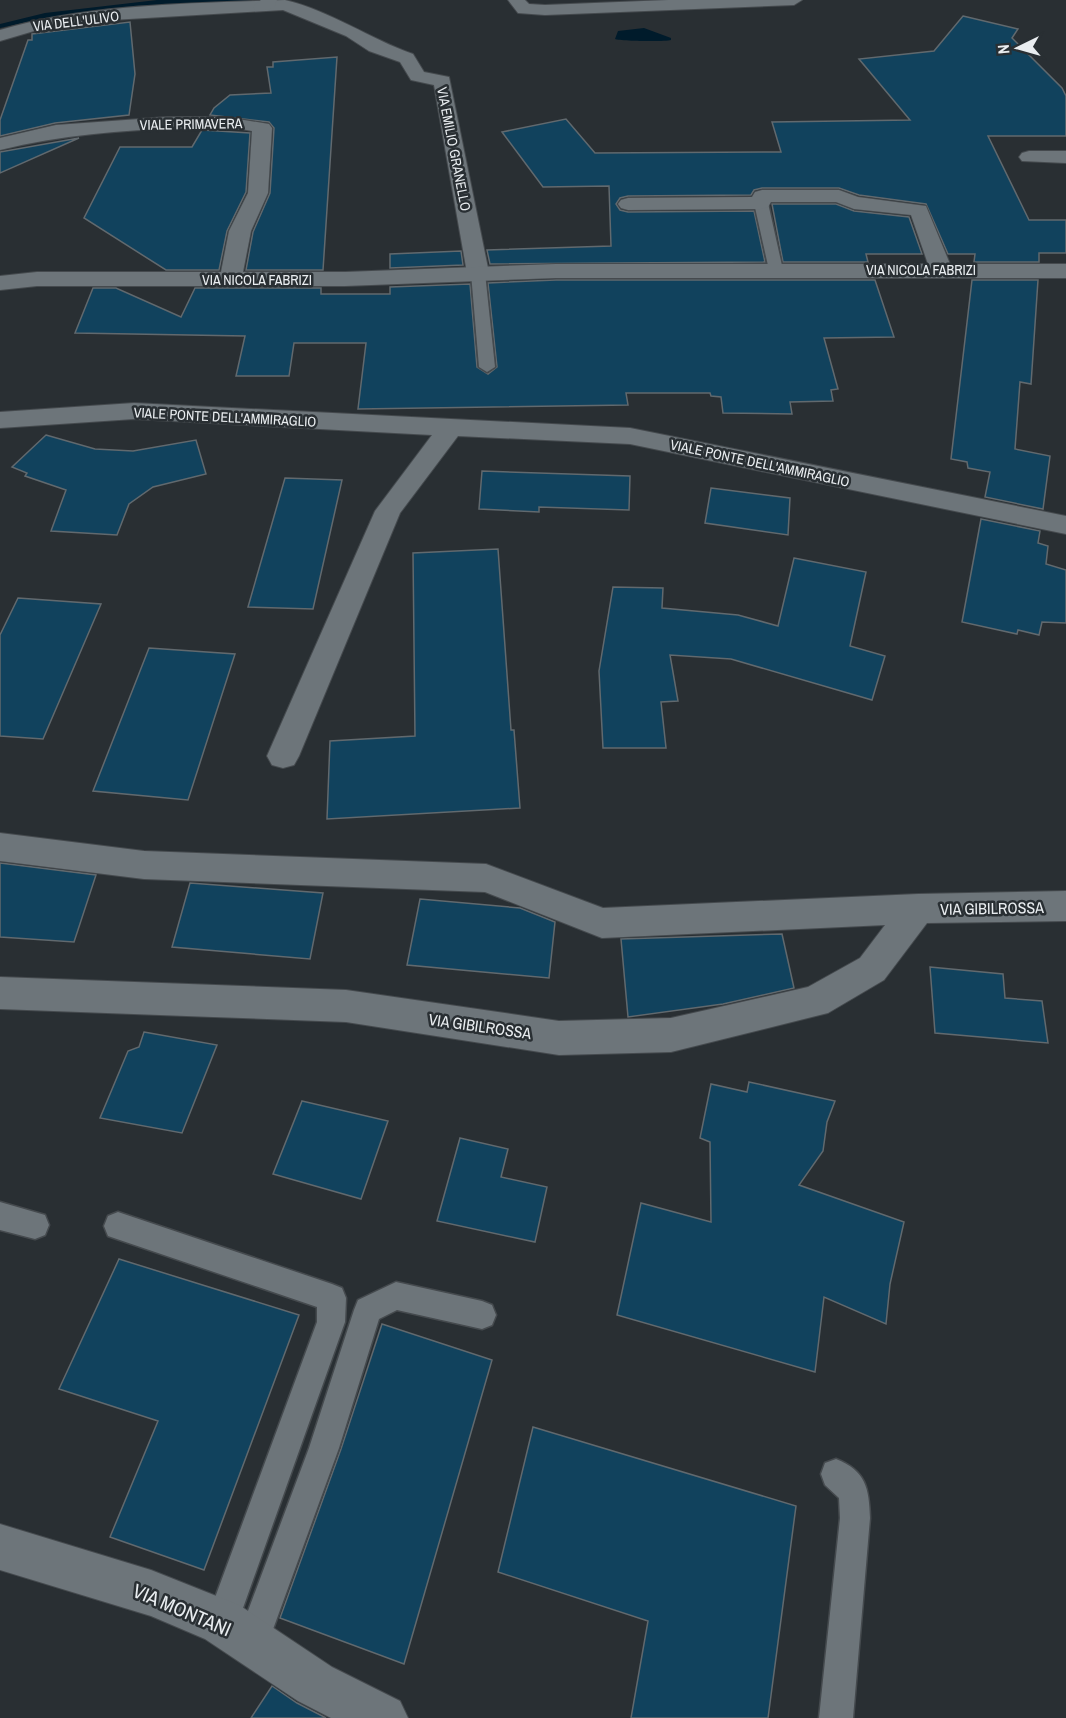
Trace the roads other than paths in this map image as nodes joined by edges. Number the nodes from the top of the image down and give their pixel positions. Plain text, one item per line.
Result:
1 (516, 0) edge
2 (794, 0) edge
3 (265, 3) edge
4 (190, 10) joint
5 (0, 36) edge
6 (0, 144) edge
7 (1029, 157) dead end
8 (1066, 157) edge
9 (762, 179) dead end
10 (839, 196) junction
11 (761, 203) junction
12 (628, 204) dead end
13 (0, 261) edge
14 (941, 269) junction
15 (776, 270) junction
16 (1066, 271) edge
17 (477, 273) junction
18 (37, 279) junction
19 (230, 280) junction
20 (0, 283) edge
21 (487, 367) dead end
22 (0, 420) edge
23 (450, 429) junction
24 (1066, 525) edge
25 (283, 756) dead end
26 (0, 847) edge
27 (1066, 906) edge
28 (918, 909) junction
29 (0, 993) edge
30 (0, 1216) edge
31 (35, 1225) dead end
32 (118, 1226) dead end
33 (483, 1315) dead end
34 (836, 1474) dead end
35 (0, 1547) edge
36 (237, 1632) junction
37 (384, 1718) edge
38 (836, 1718) edge

1 - 2 street
3 - 4 street, VIA EMILIO GRANELLO
3 - 17 street, VIA EMILIO GRANELLO
4 - 5 street, VIA DELL'ULIVO
6 - 19 street, VIALE PRIMAVERA
7 - 8 street
9 - 10 street
10 - 11 street
10 - 14 street
11 - 12 street
11 - 15 lane
13 - 18 street, VIA NICOLA FABRIZI
14 - 15 street, VIA NICOLA FABRIZI
14 - 16 street, VIA NICOLA FABRIZI
15 - 17 street, VIA NICOLA FABRIZI
17 - 19 street, VIA NICOLA FABRIZI
17 - 21 lane
18 - 19 street, VIA NICOLA FABRIZI
18 - 20 street, VIA NICOLA FABRIZI
22 - 23 street, VIALE PONTE DELL'AMMIRAGLIO
23 - 24 street, VIALE PONTE DELL'AMMIRAGLIO
23 - 25 street
26 - 28 street, VIA GIBILROSSA
27 - 28 street, VIA GIBILROSSA
28 - 29 street, VIA GIBILROSSA
30 - 31 lane
32 - 36 lane
33 - 36 lane
34 - 38 lane
35 - 36 street, VIA MONTANI
36 - 37 street, VIA MONTANI

